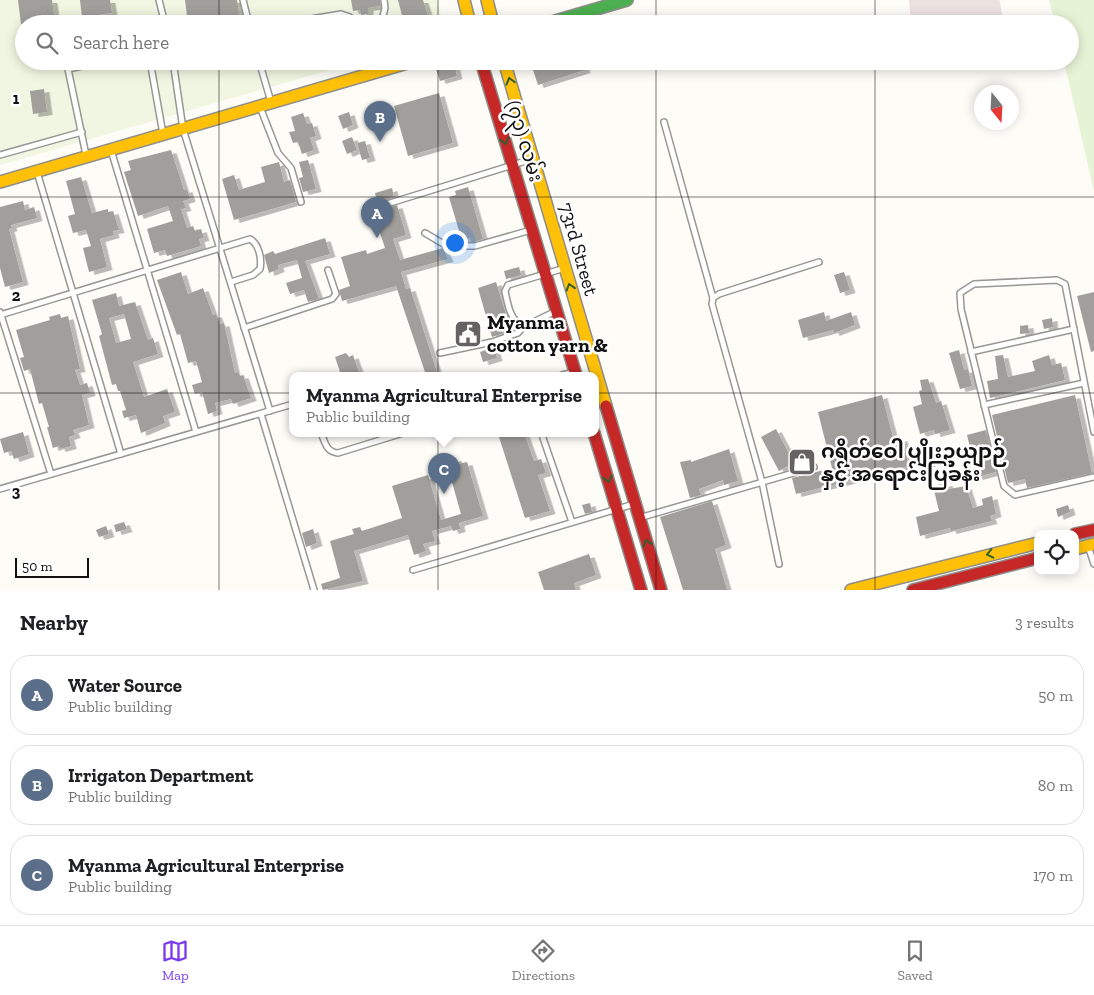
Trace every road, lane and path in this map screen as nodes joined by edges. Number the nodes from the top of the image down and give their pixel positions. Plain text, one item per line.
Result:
1 (159, 0) edge
2 (244, 0) edge
3 (384, 0) edge
4 (464, 0) edge
5 (487, 0) edge
6 (627, 0) edge
7 (163, 15) edge
8 (247, 15) edge
9 (383, 15) edge
10 (468, 15) edge
11 (491, 15) edge
12 (576, 15) edge
13 (68, 70) edge
14 (152, 70) edge
15 (174, 70) edge
16 (261, 70) edge
17 (367, 70) edge
18 (484, 70) edge
19 (507, 70) edge
20 (265, 105) junction
21 (664, 122) dead end
22 (183, 129) junction
23 (82, 132) junction
24 (163, 134) junction
25 (111, 150) junction
26 (0, 156) edge
27 (86, 157) junction
28 (532, 159) junction
29 (512, 165) junction
30 (37, 171) junction
31 (0, 182) edge
32 (301, 202) dead end
33 (386, 204) dead end
34 (532, 229) junction
35 (425, 233) dead end
36 (220, 250) junction
37 (819, 262) dead end
38 (565, 268) junction
39 (328, 270) dead end
40 (147, 271) junction
41 (546, 274) junction
42 (231, 282) junction
43 (75, 293) junction
44 (713, 298) junction
45 (556, 311) junction
46 (0, 314) edge
47 (244, 328) junction
48 (523, 328) junction
49 (1074, 329) junction
50 (971, 352) junction
51 (440, 353) dead end
52 (576, 372) edge
53 (596, 372) edge
54 (599, 383) edge
55 (1084, 383) junction
56 (289, 405) edge
57 (984, 405) junction
58 (270, 411) junction
59 (261, 414) junction
60 (196, 432) junction
61 (1094, 432) edge
62 (323, 437) edge
63 (390, 437) edge
64 (595, 437) edge
65 (543, 438) dead end
66 (121, 454) junction
67 (814, 467) dead end
68 (51, 474) junction
69 (1094, 477) edge
70 (762, 482) junction
71 (0, 489) edge
72 (635, 504) junction
73 (617, 509) junction
74 (639, 518) junction
75 (572, 522) junction
76 (1094, 530) edge
77 (1079, 533) edge
78 (1034, 544) edge
79 (1091, 545) edge
80 (1034, 559) edge
81 (780, 564) dead end
82 (1094, 564) edge
83 (414, 570) dead end
84 (314, 590) edge
85 (641, 590) edge
86 (661, 590) edge
87 (851, 590) edge
88 (913, 590) edge

1 - 7 lane
2 - 8 lane
3 - 9 lane
4 - 10 main road
5 - 11 main road
6 - 12 main road
13 - 23 lane
14 - 24 lane
15 - 22 lane
16 - 20 lane
17 - 20 main road
18 -> 29 main road, (၇၃) လမ်း
28 -> 19 main road, 73rd Street
20 - 22 main road
20 - 32 lane
21 - 44 lane
22 - 24 main road
22 - 36 lane
23 - 26 lane
23 - 27 lane
24 - 25 main road
25 - 27 main road
25 - 40 lane
27 - 30 main road
28 - 29 lane
28 - 38 main road, 73rd Street
29 - 33 lane
29 - 34 main road, (၇၃) လမ်း
30 - 31 main road
30 - 43 lane
34 - 35 lane
34 - 41 main road, (၇၃) လမ်း
36 - 40 lane
36 - 42 lane
36 - 42 lane
37 - 44 lane
38 - 41 lane
53 -> 38 main road, 73rd Street
39 - 47 lane
40 - 43 lane
40 - 60 lane
41 - 45 main road, (၇၃) လမ်း
41 - 48 lane
42 - 47 lane
43 - 46 lane
43 - 66 lane
44 - 70 lane
45 - 48 lane
45 - 52 main road, (၇၃) လမ်း
46 - 68 lane
47 - 58 lane
48 - 51 lane
49 - 50 lane
49 - 50 lane
49 - 55 lane
50 - 57 lane
72 -> 54 main road, 73rd Street
55 - 57 lane
55 - 61 lane
56 - 58 lane
57 - 69 lane
58 - 59 lane
59 - 60 lane
59 - 84 lane
60 - 66 lane
62 - 63 lane
64 -> 73 main road
65 - 75 lane
66 - 68 lane
67 - 70 lane
68 - 71 lane
70 - 74 lane
70 - 81 lane
72 - 73 lane
72 - 74 main road, 73rd Street
73 - 75 lane
73 - 85 main road
86 -> 74 main road, 73rd Street
75 - 83 lane
76 - 77 main road
78 -> 87 main road
79 - 82 lane
80 - 88 main road

